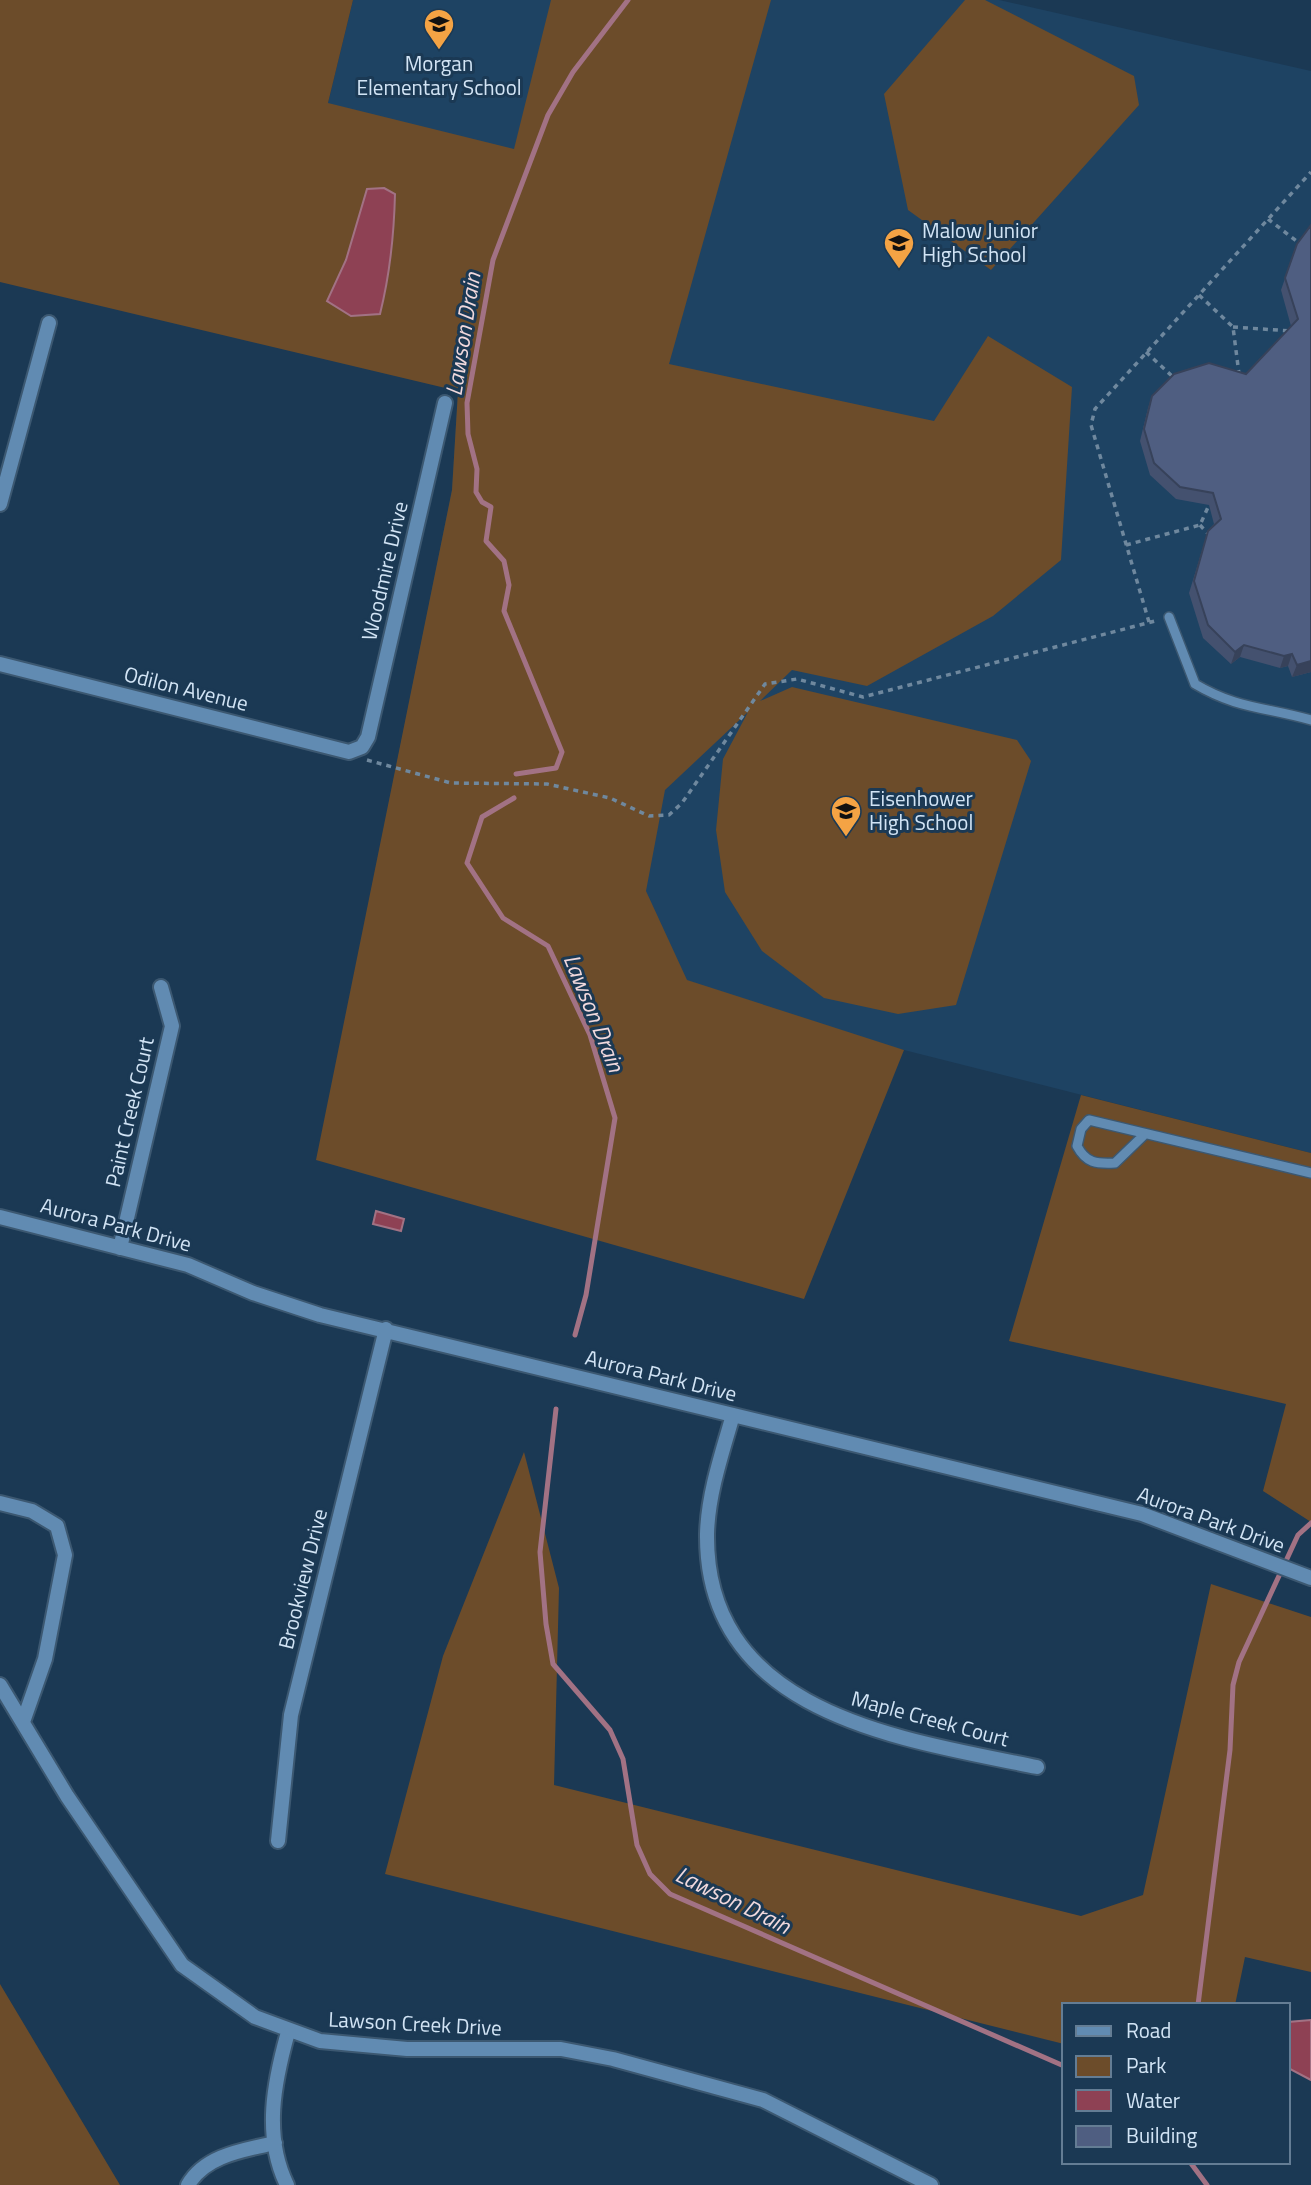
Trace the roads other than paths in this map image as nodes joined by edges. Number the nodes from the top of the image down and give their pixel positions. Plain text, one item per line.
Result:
1 (49, 323) dead end
2 (445, 403) dead end
3 (0, 504) edge
4 (1169, 617) dead end
5 (0, 664) edge
6 (1311, 720) edge
7 (355, 749) joint
8 (160, 987) dead end
9 (1145, 1133) junction
10 (1311, 1173) edge
11 (0, 1217) edge
12 (120, 1248) junction
13 (386, 1329) junction
14 (733, 1415) junction
15 (0, 1503) edge
16 (1311, 1578) edge
17 (0, 1685) edge
18 (23, 1722) junction
19 (1037, 1767) dead end
20 (278, 1841) dead end
21 (288, 2032) junction
22 (275, 2143) junction
23 (188, 2185) edge
24 (288, 2185) edge
25 (931, 2185) edge

1 - 3 street
2 - 7 street, Woodmire Drive
4 - 6 lane
5 - 7 street, Odilon Avenue
8 - 12 street, Paint Creek Court
9 - 9 lane
9 - 10 lane
11 - 12 street, Aurora Park Drive
12 - 13 street, Aurora Park Drive
13 - 14 street, Aurora Park Drive
13 - 20 street, Brookview Drive
14 - 16 street, Aurora Park Drive
14 - 19 street, Maple Creek Court
15 - 18 street
17 - 18 street, Lawson Creek Drive
18 - 21 street, Lawson Creek Drive
21 - 22 street
21 - 25 street, Lawson Creek Drive
22 - 23 street
22 - 24 street

